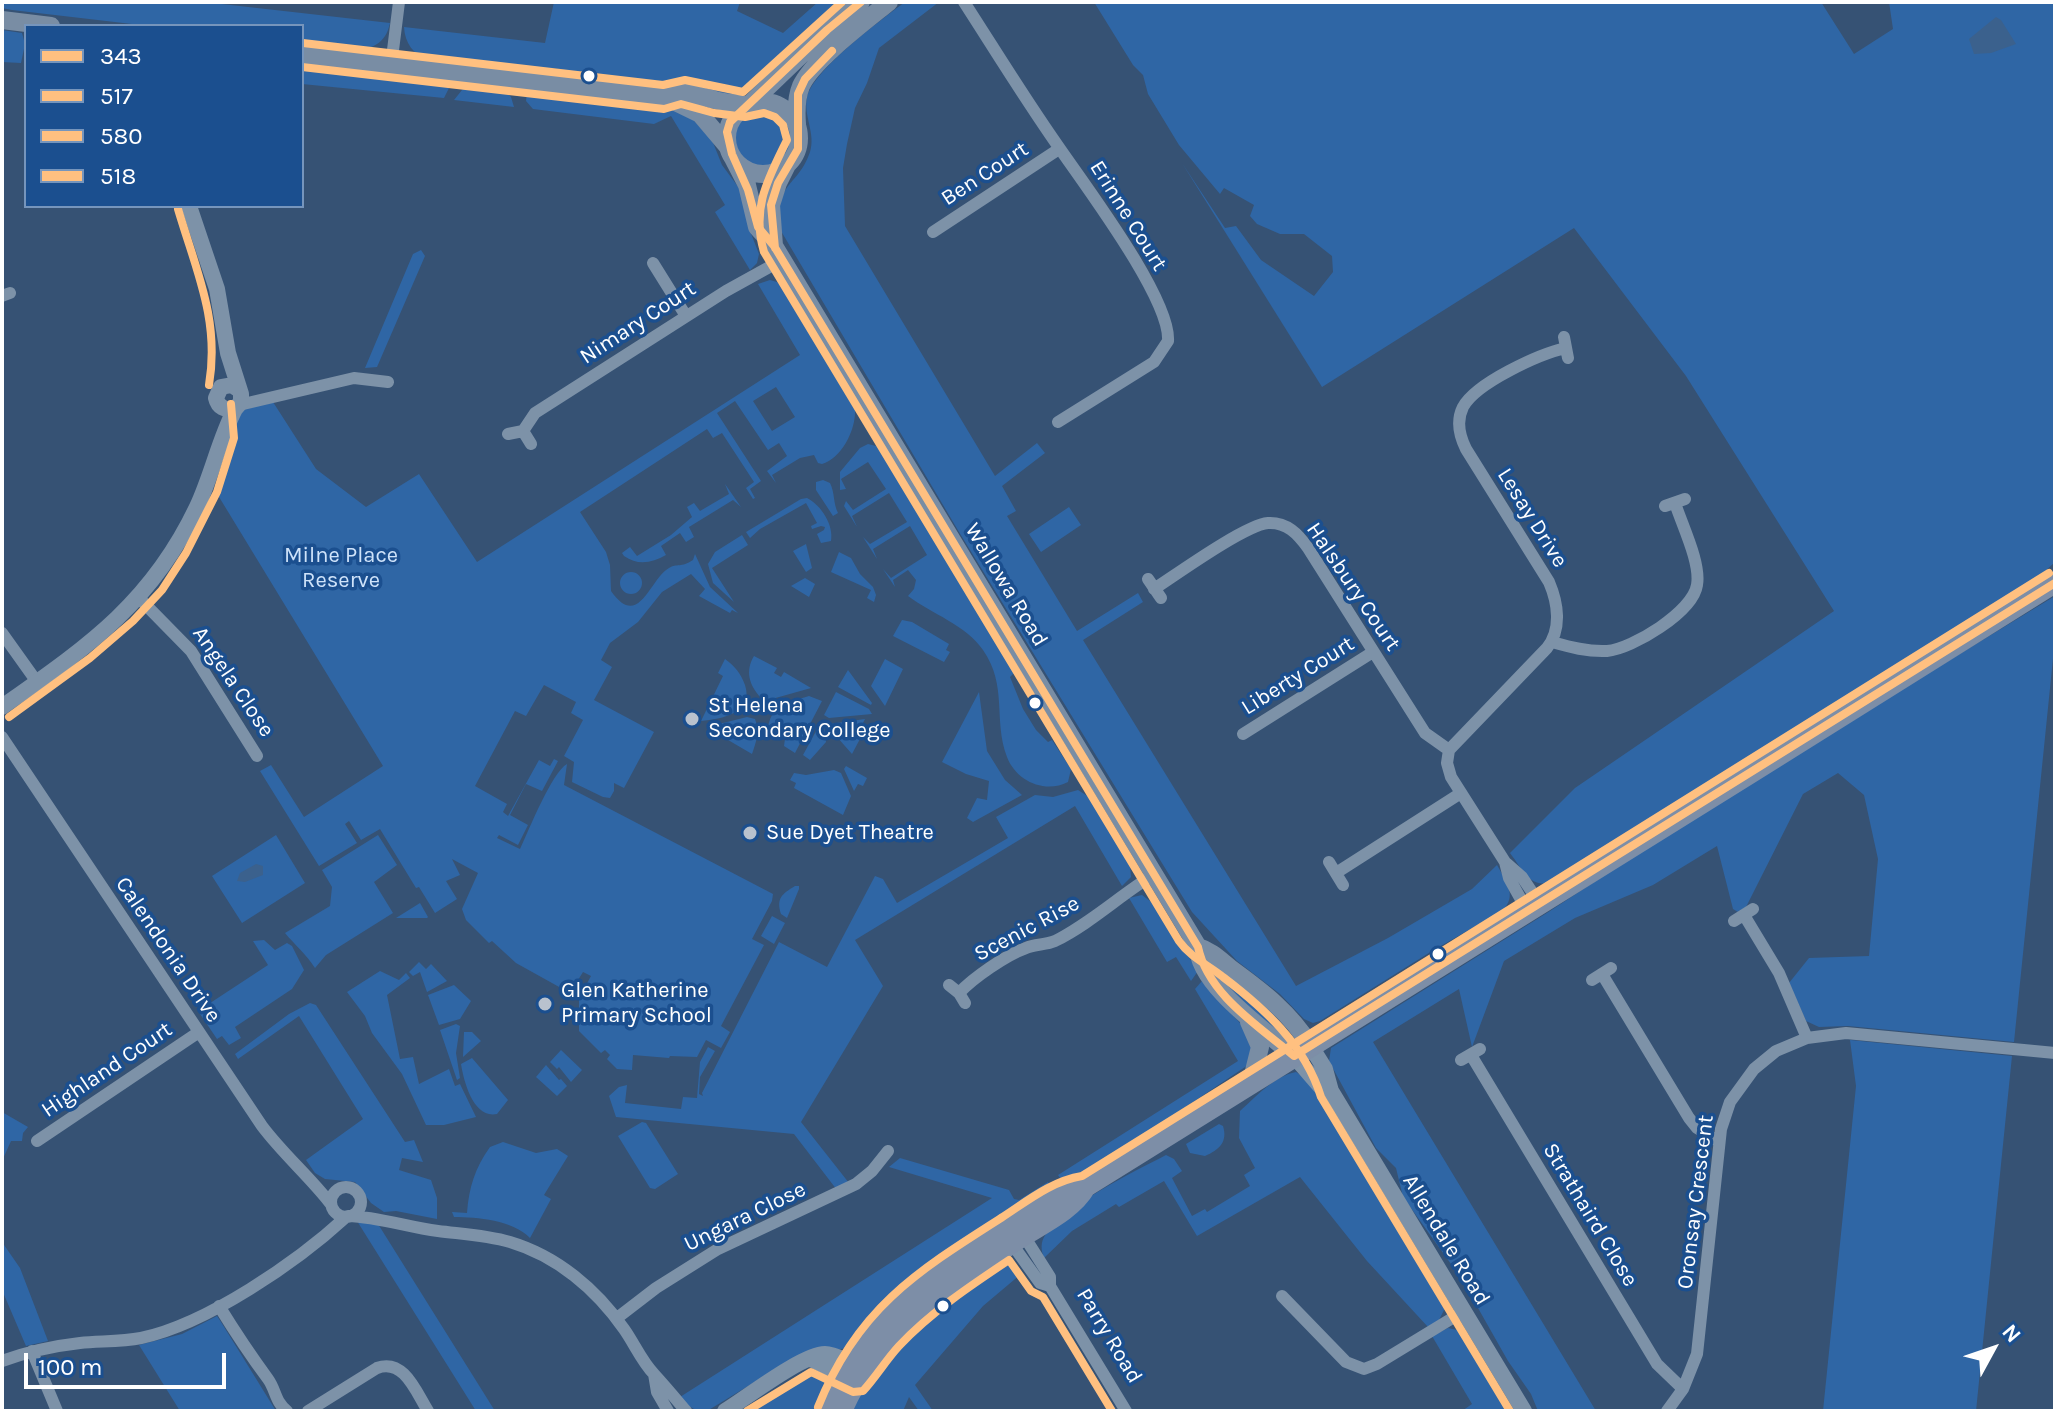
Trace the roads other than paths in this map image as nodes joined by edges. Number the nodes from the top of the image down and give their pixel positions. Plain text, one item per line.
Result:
1 (399, 2) edge
2 (861, 2) edge
3 (889, 2) edge
4 (964, 2) edge
5 (2, 20) edge
6 (35, 24) edge
7 (304, 55) edge
8 (391, 66) junction
9 (665, 97) junction
10 (749, 104) junction
11 (797, 125) junction
12 (1059, 149) junction
13 (730, 152) junction
14 (787, 165) junction
15 (190, 208) edge
16 (933, 232) dead end
17 (778, 253) junction
18 (653, 263) dead end
19 (686, 316) junction
20 (1566, 347) dead end
21 (228, 353) junction
22 (388, 382) dead end
23 (234, 400) junction
24 (1058, 422) dead end
25 (523, 431) junction
26 (508, 434) dead end
27 (531, 444) dead end
28 (1675, 503) dead end
29 (2055, 583) edge
30 (1154, 589) dead end
31 (139, 598) junction
32 (2, 633) edge
33 (1552, 642) junction
34 (1373, 652) junction
35 (37, 682) junction
36 (2, 707) edge
37 (1243, 734) dead end
38 (2, 737) edge
39 (1449, 750) junction
40 (257, 756) dead end
41 (1461, 793) junction
42 (1336, 873) dead end
43 (1153, 875) junction
44 (1534, 908) junction
45 (1744, 915) dead end
46 (1198, 947) junction
47 (1602, 974) dead end
48 (958, 994) dead end
49 (1248, 1020) junction
50 (199, 1032) junction
51 (1807, 1038) junction
52 (1302, 1050) junction
53 (2055, 1053) edge
54 (1471, 1055) dead end
55 (1251, 1083) junction
56 (37, 1141) dead end
57 (1719, 1142) junction
58 (888, 1151) dead end
59 (310, 1178) junction
60 (343, 1187) junction
61 (359, 1195) junction
62 (331, 1204) junction
63 (347, 1216) junction
64 (384, 1219) junction
65 (1014, 1234) junction
66 (321, 1236) junction
67 (1282, 1296) dead end
68 (219, 1306) junction
69 (1464, 1311) junction
70 (617, 1318) junction
71 (32, 1351) junction
72 (2, 1361) edge
73 (853, 1371) junction
74 (654, 1374) junction
75 (1683, 1389) junction
76 (57, 1411) edge
77 (287, 1411) edge
78 (308, 1411) edge
79 (428, 1411) edge
80 (668, 1411) edge
81 (686, 1411) edge
82 (725, 1411) edge
83 (829, 1411) edge
84 (842, 1411) edge
85 (1126, 1411) edge
86 (1524, 1411) edge
87 (1667, 1411) edge

1 - 8 street
2 - 10 main road
3 - 11 main road
4 - 12 street, Erinne Court
5 - 6 main road
7 - 8 main road
8 - 9 main road
9 - 10 main road
9 - 13 main road
10 - 11 main road
10 - 13 main road
11 - 14 main road
12 - 16 street, Ben Court
12 - 24 street, Erinne Court
13 - 14 main road
13 - 17 main road, Wallowa Road
14 - 17 main road, Wallowa Road
15 - 21 street
17 - 19 street, Nimary Court
17 - 43 main road, Wallowa Road
18 - 19 street
19 - 25 street, Nimary Court
20 - 33 street, Lesay Drive
21 - 23 street
21 - 23 street
22 - 23 street
23 - 31 street
25 - 26 street
25 - 27 street
28 - 33 street
29 - 44 main road
30 - 34 street, Halsbury Court
31 - 35 street
31 - 40 street, Angela Close
32 - 35 street
33 - 39 street
34 - 37 street, Liberty Court
34 - 39 street, Halsbury Court
35 - 36 street
38 - 50 street, Calendonia Drive
39 - 41 street
41 - 42 street
41 - 44 street
43 - 46 main road, Wallowa Road
43 - 48 street, Scenic Rise
44 - 52 main road
45 - 51 street
46 - 49 main road, Wallowa Road
46 - 52 main road, Wallowa Road
47 - 57 street
49 - 52 main road, Wallowa Road
49 - 55 main road
50 - 56 street, Highland Court
50 - 59 street, Calendonia Drive
51 - 53 street, Oronsay Crescent
51 - 57 street, Oronsay Crescent
52 - 55 main road
52 - 69 street, Allendale Road
54 - 75 street, Strathaird Close
55 - 65 main road
57 - 75 street, Oronsay Crescent
58 - 70 street, Ungara Close
59 - 60 street, Calendonia Drive
59 - 62 street, Calendonia Drive
60 - 61 street
60 - 62 street
61 - 63 street
61 - 64 street
62 - 63 street
62 - 66 street
63 - 64 street
63 - 66 street
64 - 70 street
65 - 73 main road
65 - 85 street, Parry Road
66 - 68 street
67 - 69 street
68 - 71 street
68 - 77 street
69 - 86 street, Allendale Road
70 - 74 street
71 - 72 street
71 - 76 street
73 - 82 street
73 - 83 main road
73 - 84 main road
74 - 80 street
74 - 81 street
75 - 87 street, Oronsay Crescent
78 - 79 street

